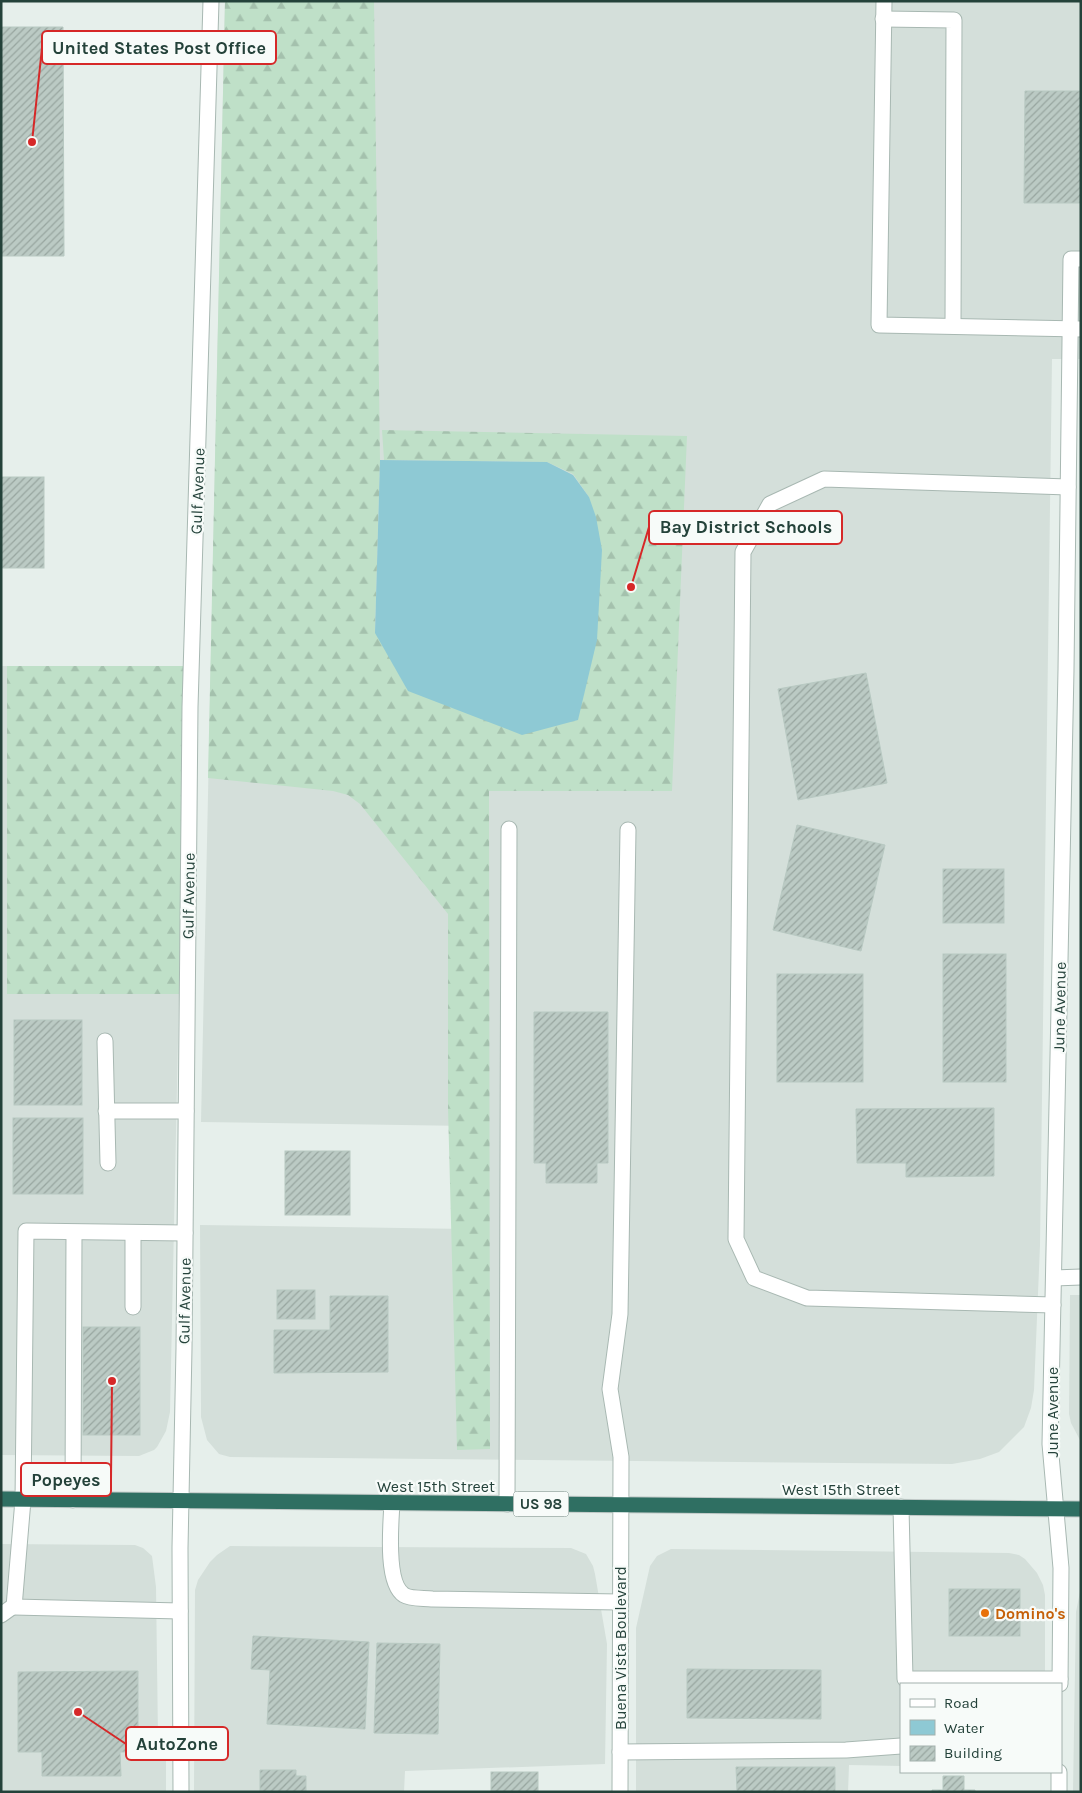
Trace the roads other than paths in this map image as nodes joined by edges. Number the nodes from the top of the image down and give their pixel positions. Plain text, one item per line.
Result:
1 (211, 1) edge
2 (884, 1) edge
3 (883, 19) junction
4 (1081, 259) edge
5 (953, 326) junction
6 (1075, 329) edge
7 (1068, 487) junction
8 (1074, 615) edge
9 (509, 829) dead end
10 (628, 830) dead end
11 (105, 1041) dead end
12 (106, 1110) junction
13 (186, 1112) junction
14 (108, 1163) dead end
15 (74, 1233) junction
16 (132, 1233) junction
17 (185, 1233) junction
18 (1081, 1277) edge
19 (1054, 1278) junction
20 (1053, 1305) junction
21 (133, 1307) dead end
22 (1, 1499) edge
23 (22, 1500) junction
24 (73, 1500) junction
25 (181, 1501) junction
26 (392, 1503) junction
27 (507, 1504) junction
28 (621, 1505) junction
29 (901, 1507) junction
30 (1057, 1508) junction
31 (1081, 1509) edge
32 (620, 1602) junction
33 (14, 1605) junction
34 (180, 1611) junction
35 (1, 1615) edge
36 (905, 1682) edge
37 (1060, 1682) edge
38 (900, 1746) edge
39 (620, 1752) junction
40 (1059, 1773) edge
41 (181, 1792) edge
42 (620, 1792) edge
43 (1059, 1792) edge

1 - 13 street, Gulf Avenue
2 - 3 street
3 - 5 street
3 - 5 street
4 - 6 street, June Avenue
5 - 6 street
6 - 7 street, June Avenue
7 - 8 street, June Avenue
7 - 20 street
8 - 19 street, June Avenue
9 - 27 street
10 - 28 street, Buena Vista Boulevard
11 - 12 street
12 - 13 street
12 - 14 street
13 - 17 street, Gulf Avenue
15 - 16 street
15 - 23 street
15 - 24 street
16 - 17 street
16 - 21 street
17 - 25 street, Gulf Avenue
18 - 19 street
19 - 20 street, June Avenue
20 - 30 street, June Avenue
22 - 23 highway, West 15th Street / US 98
23 - 24 highway, West 15th Street / US 98
23 - 33 street
24 - 25 highway, West 15th Street / US 98
25 - 26 highway, West 15th Street / US 98
25 - 34 street, Gulf Avenue
26 - 27 highway, West 15th Street / US 98
26 - 32 street
27 - 28 highway, West 15th Street / US 98
28 - 29 highway, West 15th Street / US 98
28 - 32 street, Buena Vista Boulevard
29 - 30 highway, West 15th Street / US 98
29 - 36 street
30 - 31 highway, West 15th Street / US 98
30 - 37 street, June Avenue
32 - 39 street, Buena Vista Boulevard
33 - 34 street
33 - 35 street
34 - 41 street, Gulf Avenue
36 - 37 street
38 - 39 street
39 - 42 street, Buena Vista Boulevard
40 - 43 street

